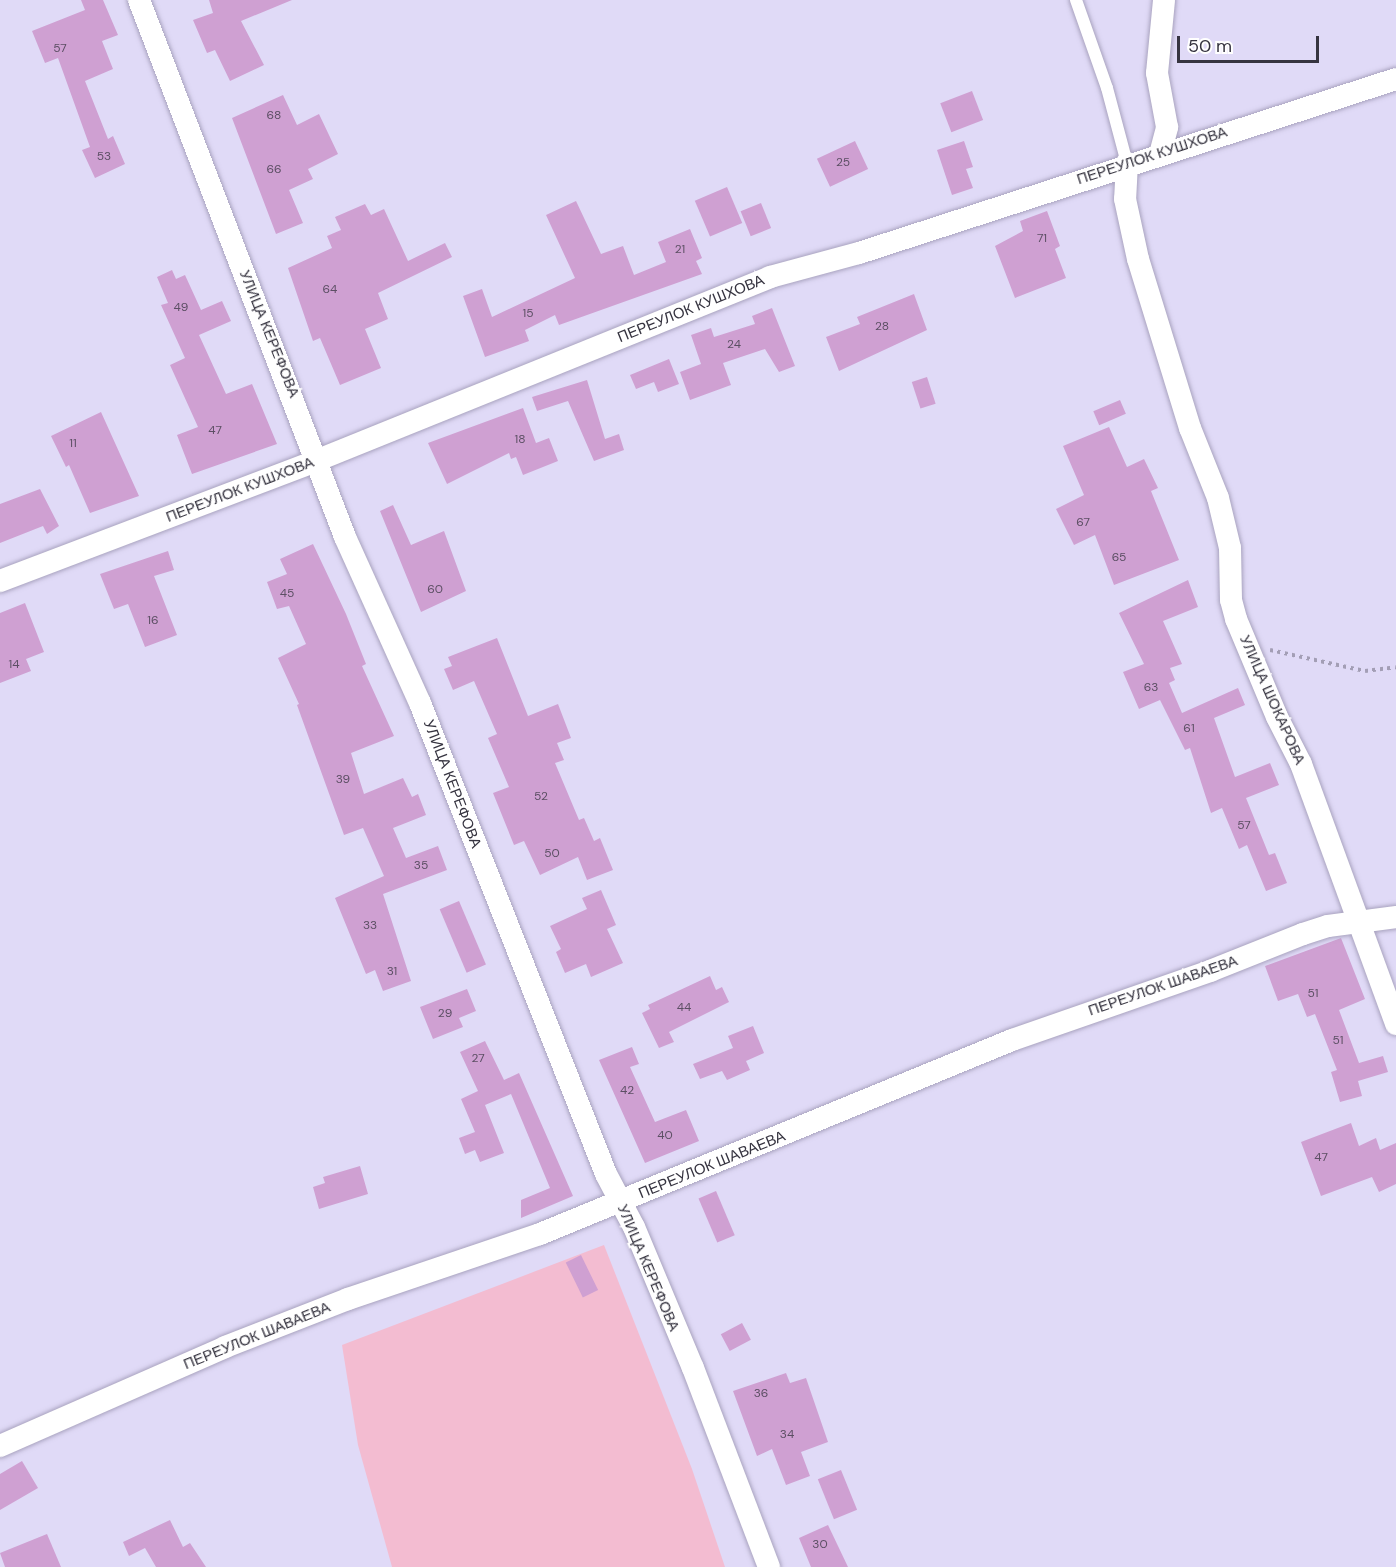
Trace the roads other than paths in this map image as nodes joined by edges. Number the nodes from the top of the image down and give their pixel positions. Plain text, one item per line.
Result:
1 (139, 0) edge
2 (1076, 0) edge
3 (1164, 0) edge
4 (1396, 79) edge
5 (1160, 154) junction
6 (1127, 163) junction
7 (318, 460) junction
8 (0, 581) edge
9 (1396, 917) edge
10 (1356, 922) junction
11 (1396, 1024) edge
12 (620, 1201) junction
13 (0, 1446) edge
14 (770, 1567) edge

1 - 7 street, УЛИЦА КЕРЕФОВА
2 - 6 lane
3 - 5 street
4 - 5 street, ПЕРЕУЛОК КУШХОВА
5 - 6 street, ПЕРЕУЛОК КУШХОВА
6 - 7 street, ПЕРЕУЛОК КУШХОВА
6 - 10 street, УЛИЦА ШОКАРОВА
7 - 8 street, ПЕРЕУЛОК КУШХОВА
7 - 12 street, УЛИЦА КЕРЕФОВА
9 - 10 street, ПЕРЕУЛОК ШАВАЕВА
10 - 11 street, УЛИЦА ШОКАРОВА
10 - 12 street, ПЕРЕУЛОК ШАВАЕВА
12 - 13 street, ПЕРЕУЛОК ШАВАЕВА
12 - 14 street, УЛИЦА КЕРЕФОВА

